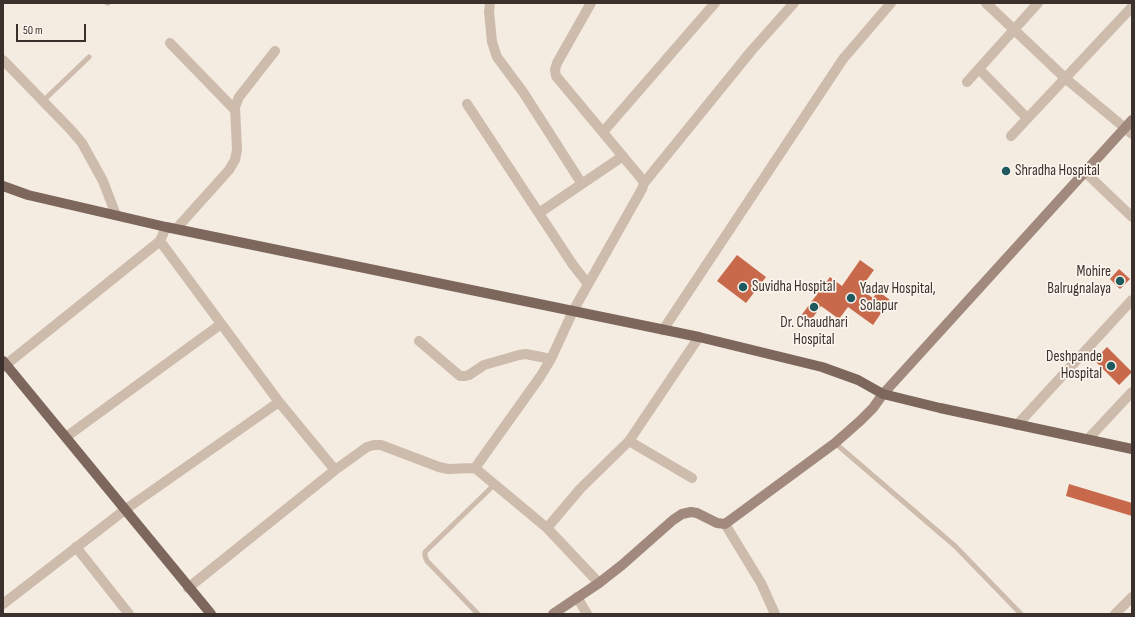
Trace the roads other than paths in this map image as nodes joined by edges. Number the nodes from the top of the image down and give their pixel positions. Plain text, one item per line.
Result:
1 (490, 3) edge
2 (590, 3) edge
3 (715, 3) edge
4 (794, 3) edge
5 (891, 3) edge
6 (986, 3) edge
7 (1038, 3) edge
8 (1132, 7) edge
9 (1014, 30) junction
10 (170, 43) dead end
11 (276, 51) dead end
12 (88, 57) dead end
13 (3, 60) edge
14 (979, 68) junction
15 (1065, 78) junction
16 (967, 82) dead end
17 (43, 101) junction
18 (467, 104) dead end
19 (235, 110) junction
20 (1028, 118) junction
21 (1132, 120) edge
22 (1128, 131) edge
23 (603, 132) junction
24 (1011, 136) dead end
25 (623, 156) junction
26 (1085, 172) junction
27 (644, 183) junction
28 (582, 184) junction
29 (3, 186) edge
30 (539, 213) junction
31 (116, 216) junction
32 (1132, 218) edge
33 (171, 228) junction
34 (160, 241) junction
35 (588, 284) junction
36 (1132, 300) edge
37 (573, 311) junction
38 (221, 324) junction
39 (663, 330) junction
40 (699, 337) junction
41 (419, 341) dead end
42 (551, 359) junction
43 (4, 364) edge
44 (1132, 392) edge
45 (883, 394) junction
46 (279, 402) junction
47 (1017, 425) junction
48 (66, 437) junction
49 (1088, 439) junction
50 (629, 441) junction
51 (835, 443) junction
52 (1132, 449) edge
53 (475, 468) junction
54 (335, 470) junction
55 (692, 478) dead end
56 (495, 484) junction
57 (126, 509) junction
58 (725, 524) junction
59 (547, 528) junction
60 (76, 547) junction
61 (599, 583) junction
62 (188, 588) junction
63 (577, 597) junction
64 (1132, 597) edge
65 (3, 604) edge
66 (128, 614) edge
67 (211, 614) edge
68 (478, 614) edge
69 (553, 614) edge
70 (587, 614) edge
71 (775, 614) edge
72 (1021, 614) edge
73 (1115, 614) edge

1 - 28 street
2 - 23 street
3 - 23 street
4 - 27 street
5 - 39 street
6 - 9 street
7 - 9 street
8 - 15 street
9 - 14 street
9 - 15 street
10 - 19 street
11 - 19 street
12 - 17 lane
13 - 17 street
14 - 16 street
14 - 20 street
15 - 20 street
15 - 22 street
17 - 31 street
18 - 30 street
19 - 33 street
20 - 24 street
21 - 22 main road
22 - 26 main road
23 - 25 street
25 - 27 street
25 - 28 street
26 - 32 street
26 - 45 main road
27 - 35 street
28 - 30 street
29 - 31 main road
30 - 35 street
31 - 33 main road
33 - 34 street
33 - 37 main road
34 - 38 street
34 - 43 street
35 - 37 street
36 - 47 street
37 - 39 main road
37 - 42 street
38 - 46 street
38 - 48 street
39 - 40 main road
40 - 45 main road
40 - 50 street
41 - 42 street
42 - 53 street
43 - 48 main road
44 - 49 street
45 - 47 main road
45 - 51 main road
46 - 54 street
46 - 57 street
47 - 49 main road
48 - 57 main road
49 - 52 main road
50 - 55 street
50 - 59 street
51 - 58 main road
51 - 72 lane
53 - 54 street
53 - 56 street
54 - 62 street
56 - 59 street
56 - 68 lane
57 - 60 street
57 - 62 main road
58 - 61 main road
58 - 71 street
59 - 61 street
60 - 65 street
60 - 66 street
61 - 63 main road
62 - 67 main road
63 - 69 main road
63 - 70 street
64 - 73 street

